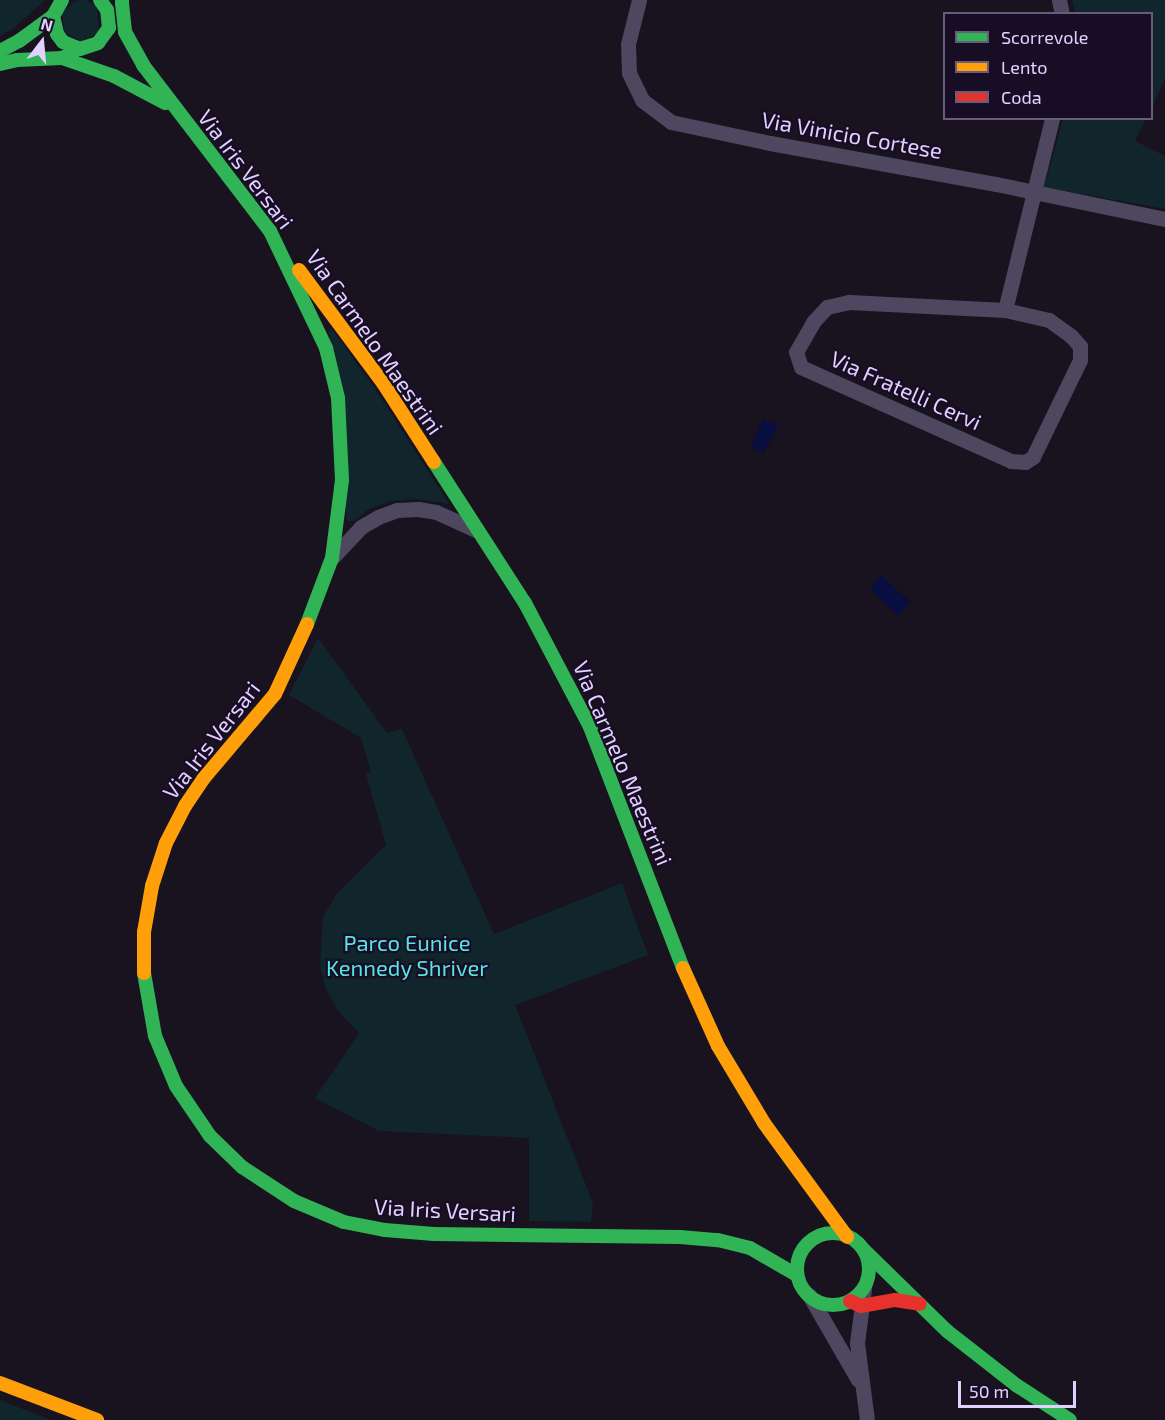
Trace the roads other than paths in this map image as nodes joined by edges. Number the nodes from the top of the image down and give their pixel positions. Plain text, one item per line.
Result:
1 (62, 0) edge
2 (100, 0) edge
3 (639, 0) edge
4 (122, 2) edge
5 (53, 16) junction
6 (110, 18) junction
7 (125, 32) junction
8 (80, 49) junction
9 (0, 51) edge
10 (62, 58) junction
11 (0, 64) edge
12 (176, 110) junction
13 (1051, 120) edge
14 (1033, 192) junction
15 (1165, 219) edge
16 (270, 231) junction
17 (1005, 310) junction
18 (341, 323) junction
19 (320, 334) junction
20 (481, 533) junction
21 (332, 558) junction
22 (847, 1237) junction
23 (864, 1250) junction
24 (795, 1274) junction
25 (864, 1289) joint
26 (809, 1295) junction
27 (855, 1304) junction
28 (920, 1304) junction
29 (0, 1383) edge
30 (864, 1390) junction
31 (97, 1420) edge
32 (867, 1420) edge
33 (1070, 1420) edge

1 - 5 street
2 - 6 street
3 - 14 street, Via Vinicio Cortese
4 - 6 street
4 - 7 street
5 - 8 street
5 - 9 street
6 - 7 street
6 - 8 street
7 - 12 street, Via Iris Versari
8 - 10 street
10 - 11 street
10 - 12 street
12 - 16 street, Via Iris Versari
13 - 14 street
14 - 15 street, Via Vinicio Cortese
14 - 17 street
16 - 18 street, Via Carmelo Maestrini
16 - 19 street, Via Iris Versari
17 - 17 street, Via Fratelli Cervi
18 - 19 street
18 - 20 street, Via Carmelo Maestrini
19 - 21 street, Via Iris Versari
20 - 21 street
20 - 22 street, Via Carmelo Maestrini
21 - 24 street, Via Iris Versari
22 - 23 street
22 - 24 street
23 - 25 street
23 - 28 street
24 - 26 street
25 - 27 street
26 - 27 street
26 - 30 street
27 - 28 street
27 - 30 street
28 - 33 street
29 - 31 street
30 - 32 street

